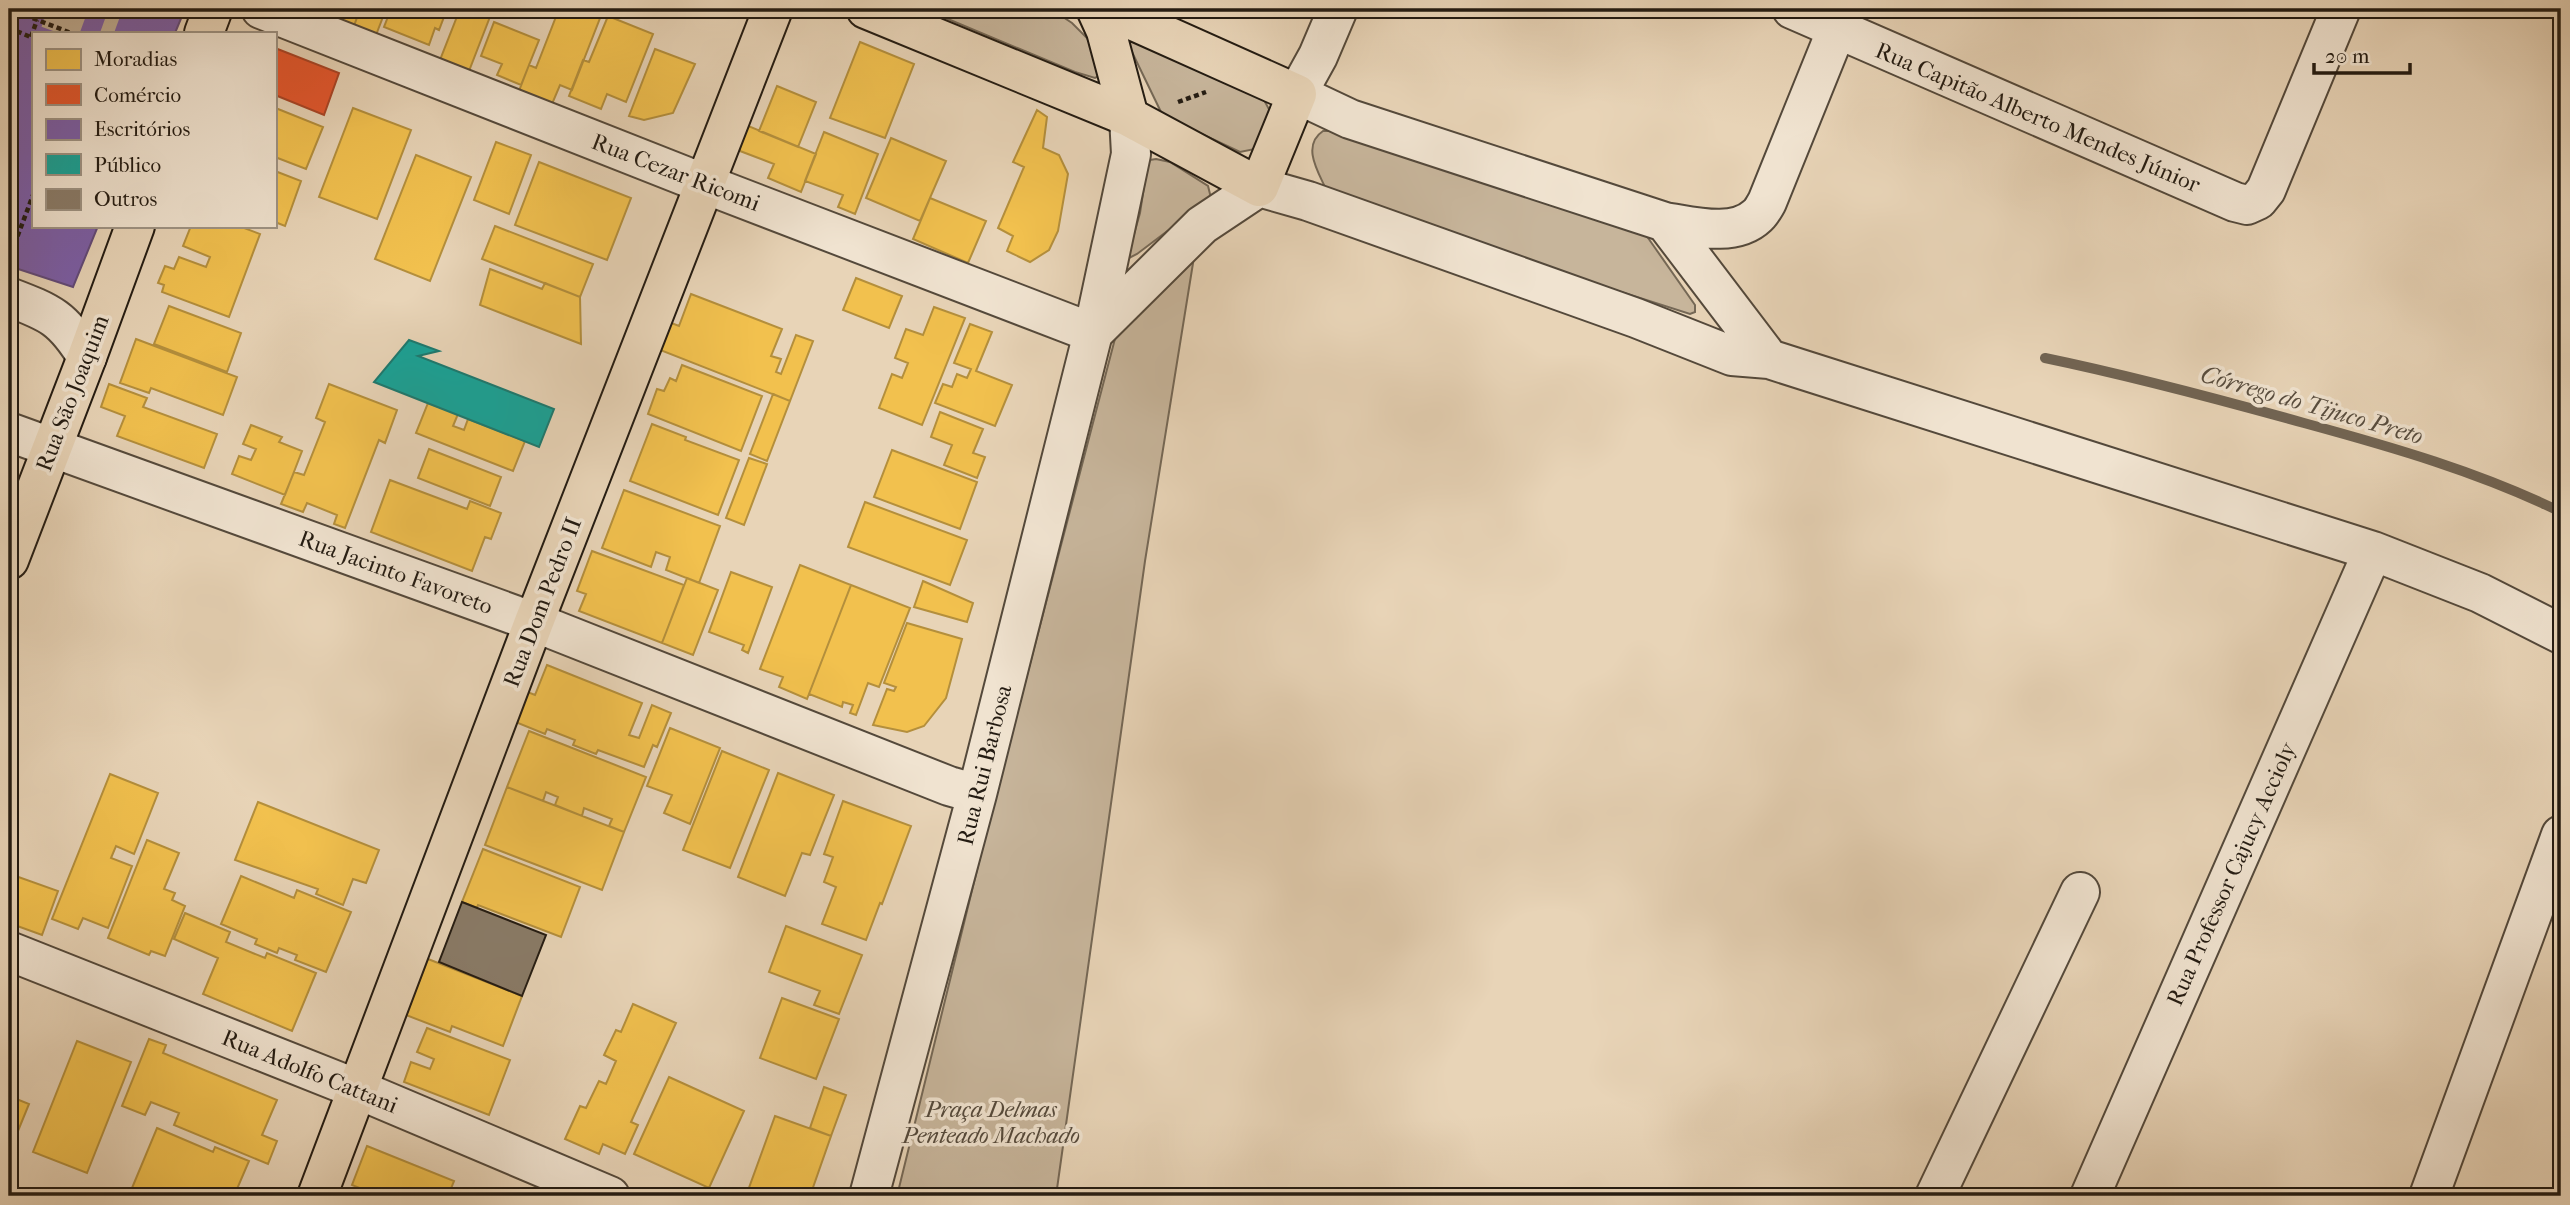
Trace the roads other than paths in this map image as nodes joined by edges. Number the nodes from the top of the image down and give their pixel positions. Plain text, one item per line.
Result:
1 (213, 9) edge
2 (261, 9) edge
3 (773, 9) edge
4 (866, 9) edge
5 (1096, 9) edge
6 (1107, 9) edge
7 (1338, 9) edge
8 (1792, 9) edge
9 (2340, 9) edge
10 (1841, 19) edge
11 (204, 32) edge
12 (1297, 94) junction
13 (1129, 117) junction
14 (705, 184) junction
15 (1259, 187) junction
16 (1665, 222) junction
17 (134, 228) edge
18 (9, 297) edge
19 (1093, 333) junction
20 (88, 357) junction
21 (1769, 359) junction
22 (9, 432) edge
23 (52, 447) junction
24 (2373, 551) junction
25 (9, 560) edge
26 (534, 622) junction
27 (2561, 634) edge
28 (977, 794) junction
29 (2561, 835) edge
30 (2080, 892) dead end
31 (9, 951) edge
32 (357, 1089) junction
33 (317, 1196) edge
34 (610, 1196) edge
35 (869, 1196) edge
36 (1935, 1196) edge
37 (2090, 1196) edge
38 (2429, 1196) edge

1 - 11 main road
2 - 14 street, Rua Cezar Ricomi
3 - 14 main road, Rua Dom Pedro II
4 - 13 main road
5 - 13 main road
6 - 12 main road
7 - 12 street
8 - 10 street, Rua Capitão Alberto Mendes Júnior
9 - 10 street, Rua Capitão Alberto Mendes Júnior
10 - 16 street
12 - 15 main road
12 - 16 street
13 - 15 main road
13 - 19 street, Rua Rui Barbosa
14 - 19 street, Rua Cezar Ricomi
14 - 26 main road, Rua Dom Pedro II
15 - 19 street
15 - 21 street
16 - 21 street
17 - 20 main road, Rua São Joaquim
18 - 20 street
19 - 28 street, Rua Rui Barbosa
20 - 23 main road, Rua São Joaquim
21 - 24 street
22 - 23 street, Rua Jacinto Favoreto
23 - 25 main road, Rua São Joaquim
23 - 26 street, Rua Jacinto Favoreto
24 - 27 street
24 - 37 street, Rua Professor Cajucy Accioly
26 - 28 street, Rua Jacinto Favoreto
26 - 32 main road, Rua Dom Pedro II
28 - 35 street, Rua Rui Barbosa
29 - 38 street
30 - 36 street
31 - 32 street, Rua Adolfo Cattani
32 - 33 main road, Rua Dom Pedro II
32 - 34 street, Rua Adolfo Cattani

